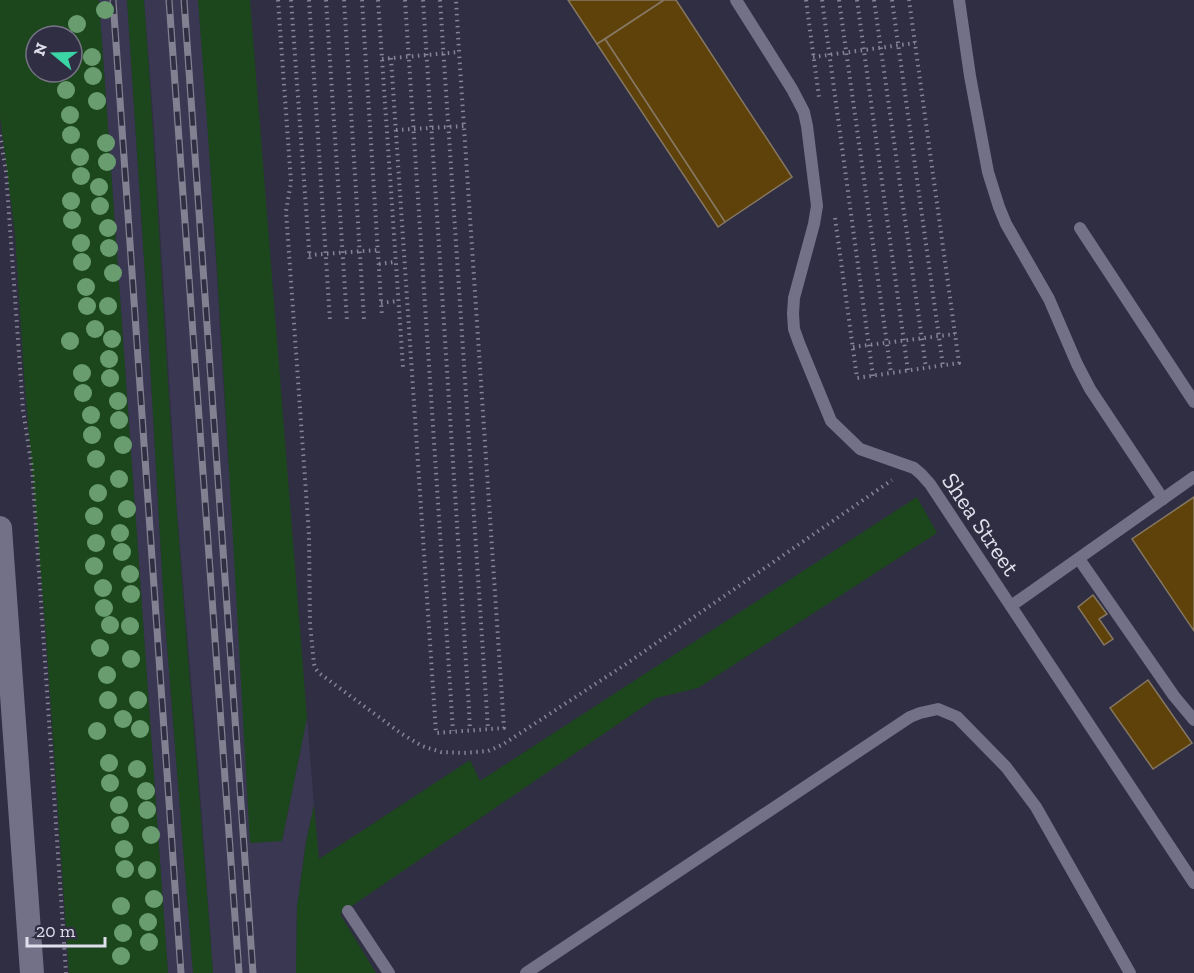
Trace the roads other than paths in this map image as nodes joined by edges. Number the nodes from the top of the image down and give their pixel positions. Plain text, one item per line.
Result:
1 (736, 0) edge
2 (959, 0) edge
3 (1080, 228) dead end
4 (1194, 402) edge
5 (1194, 477) edge
6 (1163, 499) junction
7 (0, 528) edge
8 (1078, 559) junction
9 (1011, 606) junction
10 (1194, 720) edge
11 (9, 771) edge
12 (1194, 883) edge
13 (348, 911) dead end
14 (32, 973) edge
15 (389, 973) edge
16 (526, 973) edge
17 (1130, 973) edge

1 - 9 lane, Shea Street
2 - 6 lane
3 - 4 lane
5 - 6 lane
6 - 8 lane
7 - 11 street
8 - 9 lane
8 - 10 lane
9 - 12 lane, Shea Street
11 - 14 street
13 - 15 lane
16 - 17 lane

